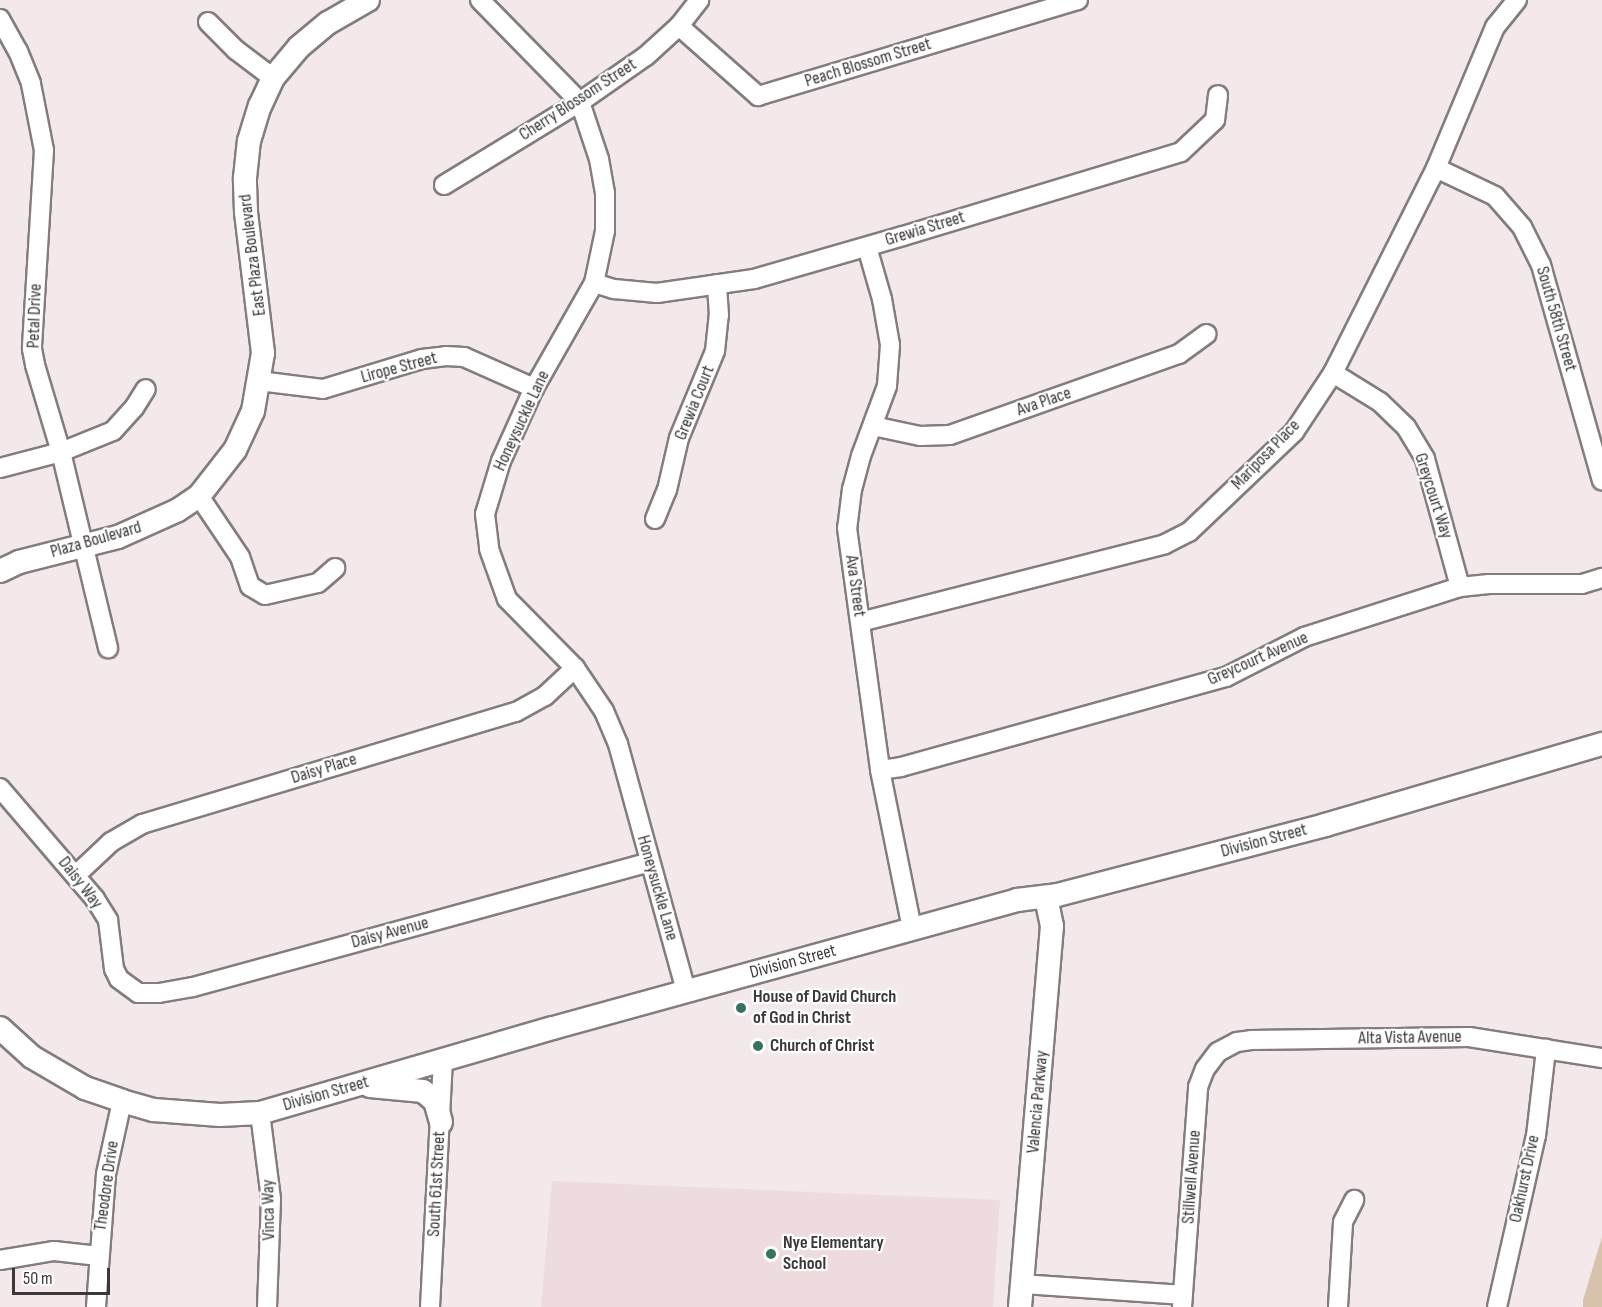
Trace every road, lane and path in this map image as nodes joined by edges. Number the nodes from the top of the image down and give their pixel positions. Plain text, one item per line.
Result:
1 (368, 0) edge
2 (480, 0) edge
3 (699, 0) edge
4 (1077, 0) edge
5 (1517, 0) edge
6 (0, 20) edge
7 (207, 22) dead end
8 (679, 26) junction
9 (273, 78) junction
10 (1218, 95) dead end
11 (580, 102) junction
12 (1436, 168) junction
13 (444, 185) dead end
14 (867, 247) junction
15 (594, 284) junction
16 (717, 284) junction
17 (1207, 334) dead end
18 (1333, 373) junction
19 (259, 381) junction
20 (534, 388) junction
21 (146, 389) dead end
22 (873, 426) junction
23 (61, 452) junction
24 (0, 468) edge
25 (1602, 481) edge
26 (199, 496) junction
27 (655, 519) dead end
28 (83, 545) junction
29 (335, 568) dead end
30 (0, 571) edge
31 (1602, 578) edge
32 (1460, 587) junction
33 (860, 622) junction
34 (108, 648) dead end
35 (575, 668) junction
36 (1602, 744) edge
37 (880, 770) junction
38 (0, 788) edge
39 (649, 862) junction
40 (76, 875) junction
41 (1046, 897) junction
42 (912, 929) junction
43 (131, 989) joint
44 (686, 991) junction
45 (0, 1028) edge
46 (1546, 1049) junction
47 (1218, 1052) joint
48 (1602, 1058) edge
49 (442, 1060) junction
50 (354, 1086) junction
51 (122, 1101) junction
52 (260, 1113) junction
53 (441, 1122) junction
54 (1354, 1200) dead end
55 (99, 1256) junction
56 (0, 1260) edge
57 (1022, 1284) junction
58 (1182, 1301) edge
59 (96, 1307) edge
60 (267, 1307) edge
61 (430, 1307) edge
62 (1020, 1307) edge
63 (1338, 1307) edge
64 (1497, 1307) edge

1 - 9 main road, East Plaza Boulevard
2 - 11 street, Honeysuckle Lane
3 - 8 street, Cherry Blossom Street
4 - 8 street, Peach Blossom Street
5 - 12 street, Mariposa Place
6 - 23 street, Petal Drive
7 - 9 street
8 - 11 street, Cherry Blossom Street
9 - 19 main road, East Plaza Boulevard
10 - 14 street, Grewia Street
11 - 13 street, Cherry Blossom Street
11 - 15 street, Honeysuckle Lane
12 - 18 street, Mariposa Place
12 - 25 street, South 58th Street
14 - 16 street, Grewia Street
14 - 22 street, Ava Street
15 - 16 street, Grewia Street
15 - 20 street, Honeysuckle Lane
16 - 27 street, Grewia Court
17 - 22 street, Ava Place
18 - 32 street, Greycourt Way
18 - 33 street, Mariposa Place
19 - 20 street, Lirope Street
19 - 26 main road, Plaza Boulevard
20 - 35 street, Honeysuckle Lane
21 - 23 street
22 - 33 street, Ava Street
23 - 24 street
23 - 28 street, Petal Drive
26 - 28 main road, Plaza Boulevard
26 - 29 street
28 - 30 main road, Plaza Boulevard
28 - 34 street, Petal Drive
31 - 32 street, Greycourt Avenue
32 - 37 street, Greycourt Avenue
33 - 37 street, Ava Street
35 - 39 street, Honeysuckle Lane
35 - 40 street, Daisy Place
36 - 41 main road, Division Street
37 - 42 street, Ava Street
38 - 40 street, Daisy Way
39 - 43 street, Daisy Avenue
39 - 44 street, Honeysuckle Lane
40 - 43 street, Daisy Way
41 - 42 main road, Division Street
41 - 57 main road, Valencia Parkway
42 - 44 main road, Division Street
44 - 49 main road, Division Street
45 - 51 main road, Division Street
46 - 47 street, Alta Vista Avenue
46 - 48 street, Alta Vista Avenue
46 - 64 street, Oakhurst Drive
47 - 58 street, Stillwell Avenue
49 - 50 main road, Division Street
49 - 53 street, South 61st Street
50 - 52 main road, Division Street
50 - 53 main road
51 - 52 main road, Division Street
51 - 55 street, Theodore Drive
52 - 60 street, Vinca Way
53 - 61 street, South 61st Street
54 - 63 street
55 - 56 street
55 - 59 street, Theodore Drive
57 - 58 street
57 - 62 main road, Valencia Parkway

